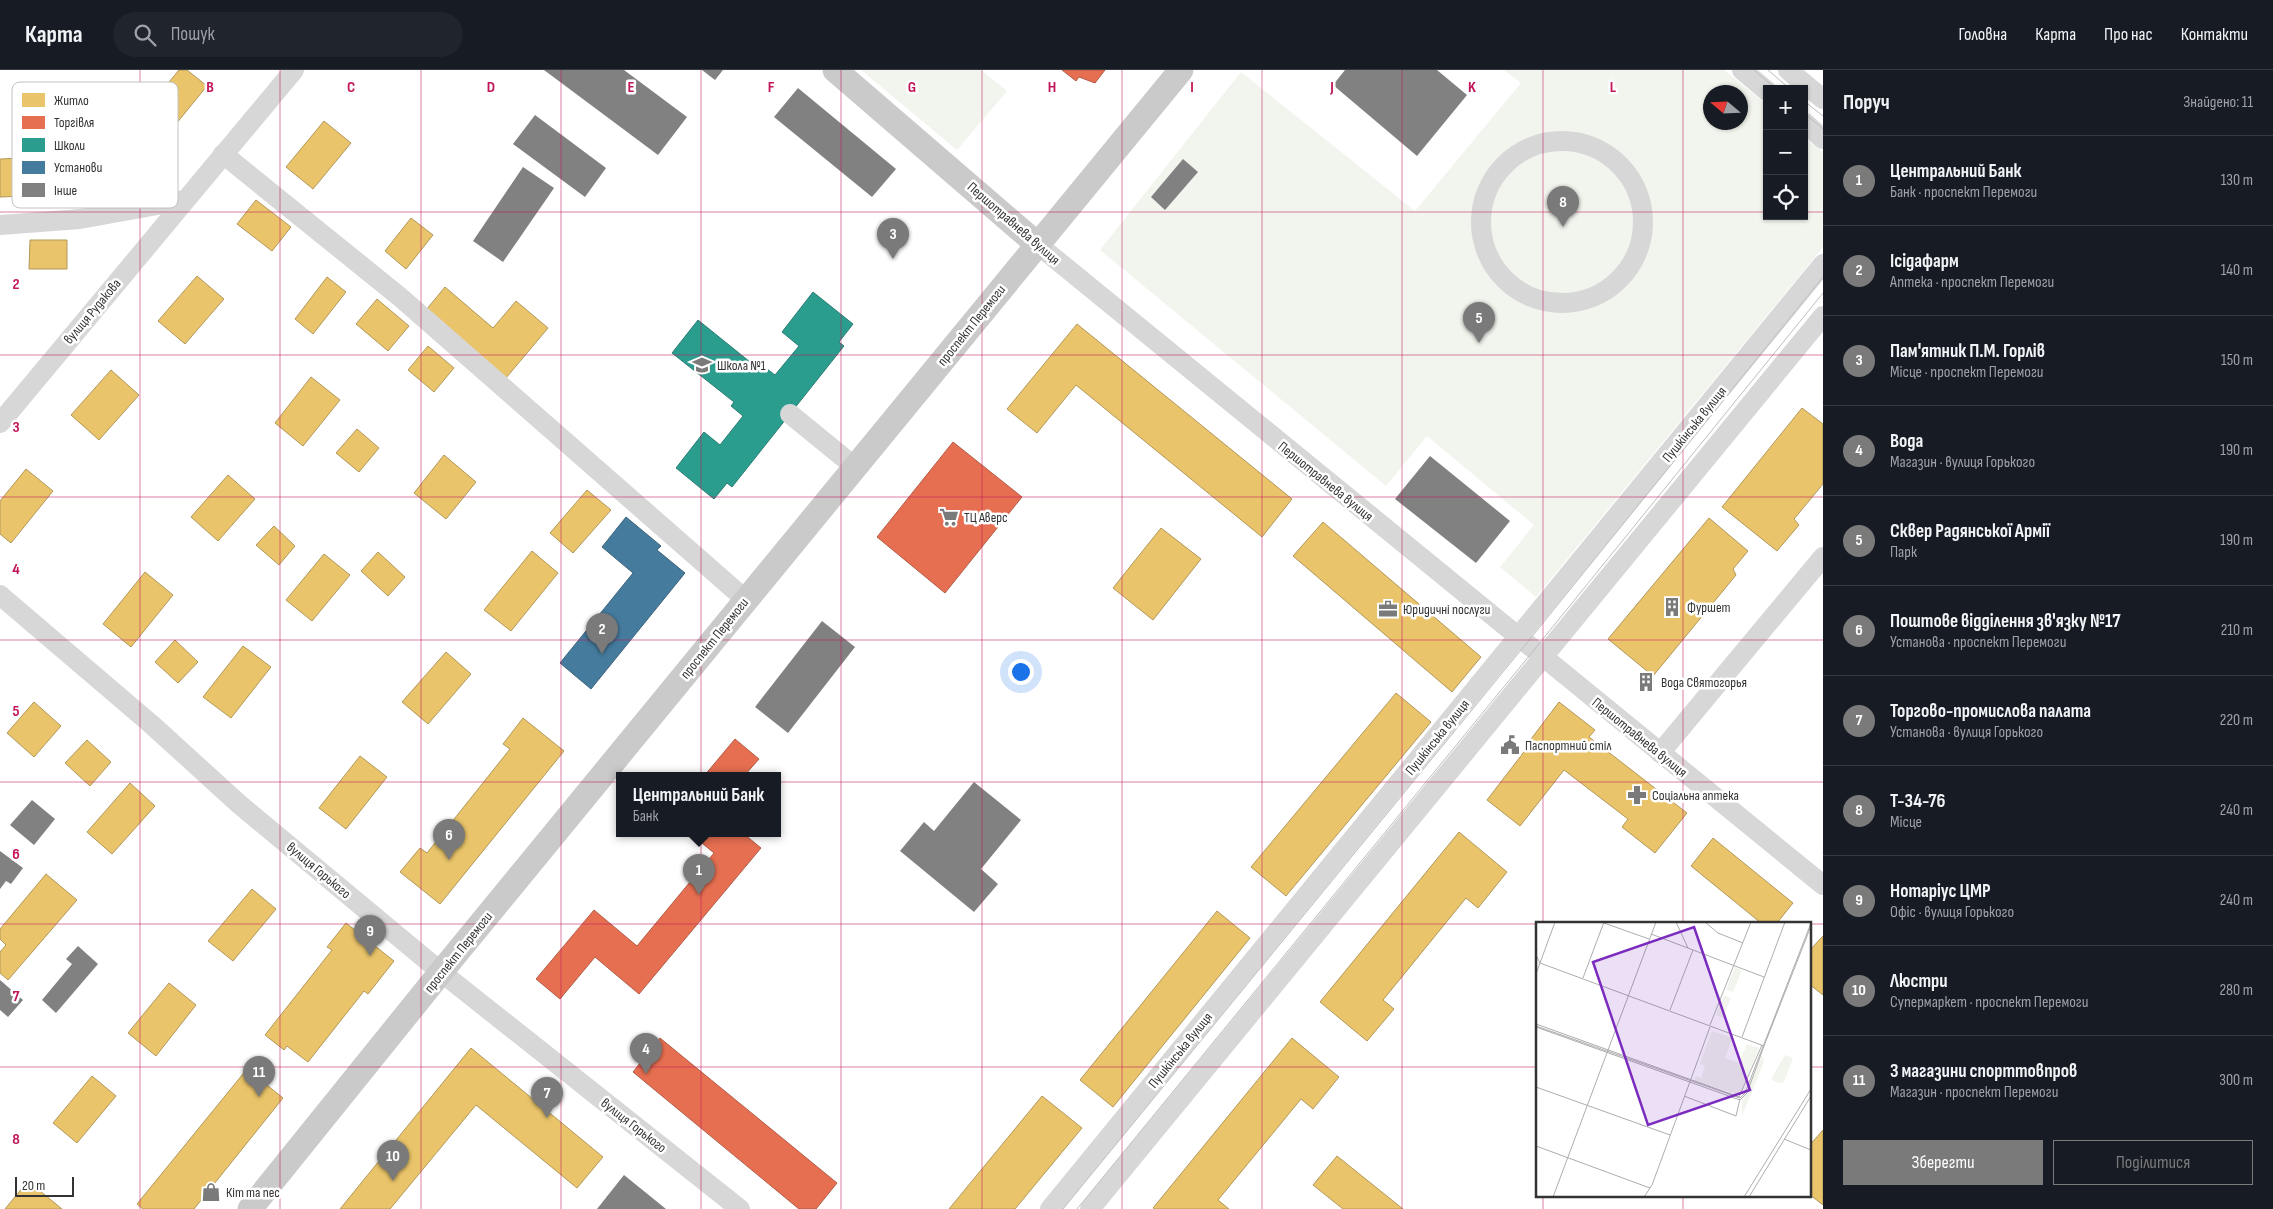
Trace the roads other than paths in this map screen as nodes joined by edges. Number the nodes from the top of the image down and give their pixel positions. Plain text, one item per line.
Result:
1 (294, 70) edge
2 (835, 70) edge
3 (1181, 70) edge
4 (1742, 70) edge
5 (1788, 70) edge
6 (1763, 88) edge
7 (1823, 99) edge
8 (1808, 125) edge
9 (1823, 138) edge
10 (223, 154) junction
11 (185, 200) junction
12 (178, 201) edge
13 (141, 208) edge
14 (0, 225) edge
15 (1481, 227) joint
16 (1037, 244) junction
17 (1823, 264) edge
18 (1823, 316) edge
19 (790, 414) dead end
20 (0, 423) edge
21 (855, 466) junction
22 (1823, 557) edge
23 (0, 595) edge
24 (746, 600) junction
25 (1518, 638) junction
26 (1544, 657) junction
27 (1660, 753) junction
28 (1823, 885) edge
29 (441, 972) junction
30 (250, 1209) edge
31 (740, 1209) edge
32 (1050, 1209) edge
33 (1090, 1209) edge

1 - 10 street, вулиця Рудакова
2 - 16 main road, Першотравнева вулиця
3 - 16 main road, проспект Перемоги
4 - 6 street
5 - 7 street
8 - 9 street
10 - 11 street, вулиця Рудакова
10 - 24 street
11 - 12 street
11 - 20 street, вулиця Рудакова
13 - 14 street
15 - 15 street
16 - 21 main road, проспект Перемоги
16 - 25 street, Першотравнева вулиця
17 - 25 street, Пушкінська вулиця
18 - 26 street
19 - 21 street
21 - 24 main road, проспект Перемоги
22 - 27 street
23 - 29 street, вулиця Горького
24 - 29 main road, проспект Перемоги
25 - 26 street, Першотравнева вулиця
25 - 32 street, Пушкінська вулиця
26 - 27 street, Першотравнева вулиця
26 - 33 street
27 - 28 street, Першотравнева вулиця
29 - 30 main road, проспект Перемоги
29 - 31 street, вулиця Горького

